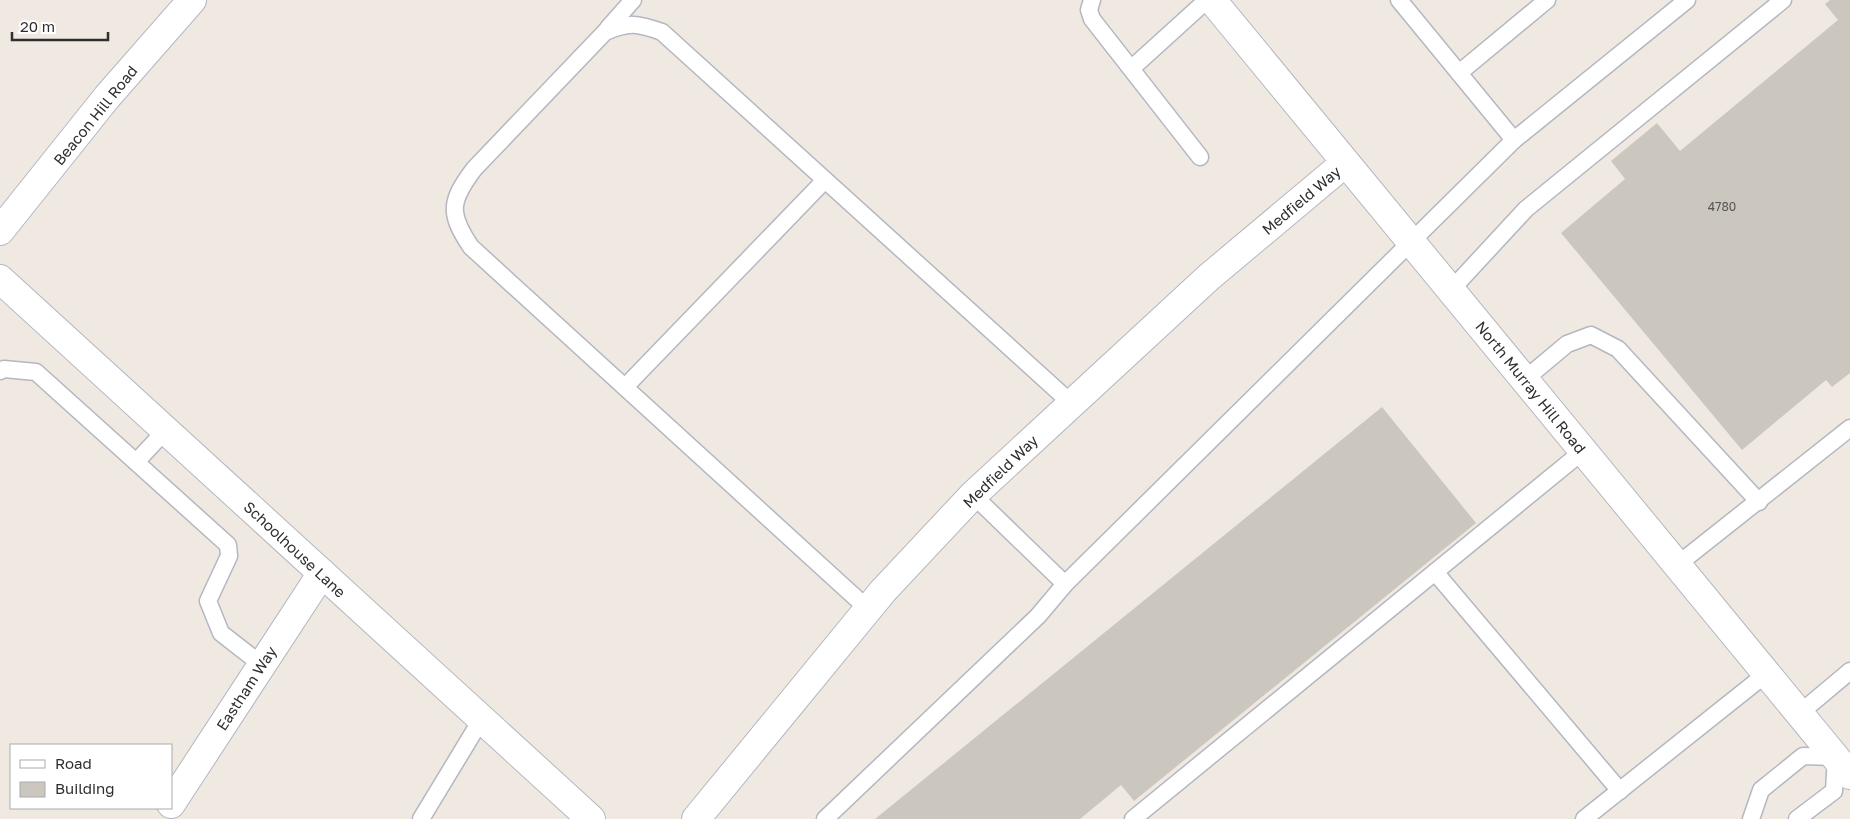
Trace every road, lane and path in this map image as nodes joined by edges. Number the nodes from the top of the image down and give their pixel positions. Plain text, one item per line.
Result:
1 (192, 0) edge
2 (633, 0) edge
3 (1092, 0) edge
4 (1207, 0) edge
5 (1212, 0) edge
6 (1399, 0) edge
7 (1547, 0) edge
8 (1687, 0) edge
9 (1783, 0) edge
10 (605, 32) junction
11 (1132, 68) junction
12 (1459, 73) junction
13 (1514, 140) junction
14 (1200, 157) dead end
15 (1345, 163) junction
16 (825, 180) junction
17 (0, 231) edge
18 (1410, 242) junction
19 (0, 279) edge
20 (1451, 290) junction
21 (0, 371) edge
22 (1524, 380) junction
23 (625, 387) junction
24 (1071, 403) junction
25 (1850, 428) edge
26 (166, 430) junction
27 (1583, 451) junction
28 (136, 462) junction
29 (974, 496) junction
30 (1759, 502) junction
31 (1677, 565) junction
32 (1435, 572) junction
33 (322, 573) junction
34 (1065, 584) junction
35 (868, 609) junction
36 (262, 665) junction
37 (1850, 671) edge
38 (1766, 674) junction
39 (1800, 712) junction
40 (481, 720) junction
41 (1843, 766) edge
42 (1620, 791) junction
43 (172, 802) edge
44 (421, 819) edge
45 (591, 819) edge
46 (696, 819) edge
47 (825, 819) edge
48 (1133, 819) edge
49 (1584, 819) edge
50 (1751, 819) edge
51 (1797, 819) edge

1 - 17 street, Beacon Hill Road
2 - 10 lane
3 - 11 lane
4 - 11 lane
5 - 15 street, North Murray Hill Road
6 - 12 lane
7 - 12 lane
8 - 13 lane
9 - 20 lane
10 - 16 lane
10 - 23 lane
11 - 14 lane
12 - 13 lane
13 - 18 lane
15 - 18 street, North Murray Hill Road
15 - 24 street, Medfield Way
16 - 23 lane
16 - 24 lane
18 - 20 street, North Murray Hill Road
18 - 34 lane
19 - 26 street, Schoolhouse Lane
20 - 22 street, North Murray Hill Road
21 - 28 lane
22 - 27 street, North Murray Hill Road
22 - 30 lane
23 - 35 lane
24 - 29 street, Medfield Way
25 - 30 lane
26 - 28 lane
26 - 33 street, Schoolhouse Lane
27 - 31 street, North Murray Hill Road
27 - 32 lane
28 - 36 lane
29 - 34 lane
29 - 35 street, Medfield Way
30 - 31 lane
31 - 38 street, North Murray Hill Road
32 - 42 lane
32 - 48 lane
33 - 36 street, Eastham Way
33 - 40 street, Schoolhouse Lane
34 - 47 lane
35 - 46 street, Medfield Way
36 - 43 street, Eastham Way
37 - 39 lane
38 - 39 street, North Murray Hill Road
38 - 42 lane
39 - 41 street, North Murray Hill Road
40 - 44 lane
40 - 45 street, Schoolhouse Lane
41 - 50 lane
41 - 51 lane
42 - 49 lane

